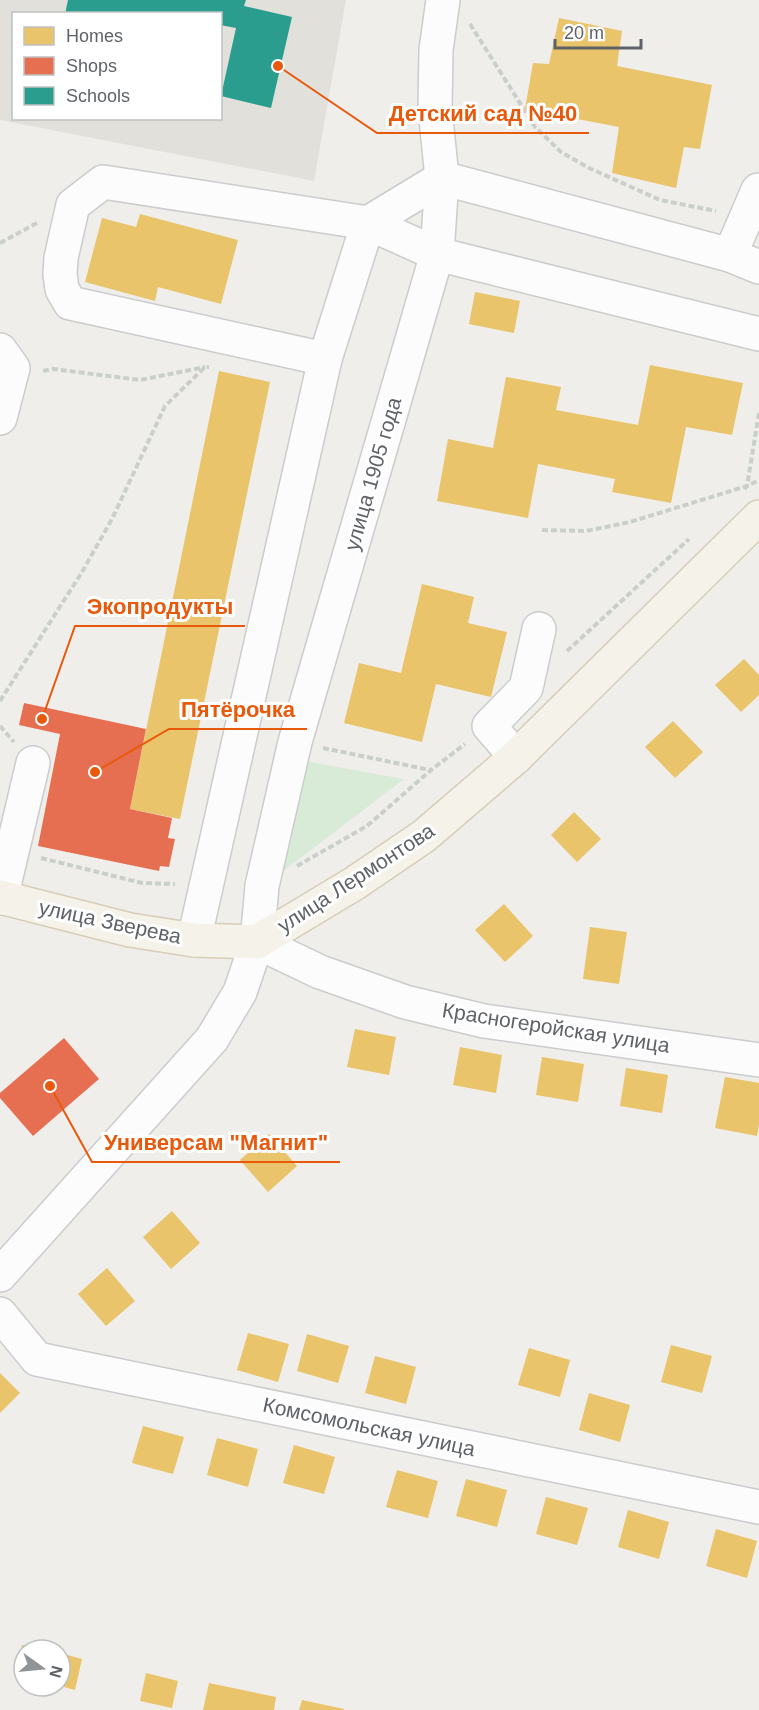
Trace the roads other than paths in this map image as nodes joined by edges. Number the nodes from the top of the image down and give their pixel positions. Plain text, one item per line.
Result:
1 (455, 10) edge
2 (442, 178) junction
3 (756, 195) edge
4 (368, 223) junction
5 (437, 254) junction
6 (745, 261) edge
7 (759, 334) edge
8 (7, 359) edge
9 (326, 359) junction
10 (0, 418) edge
11 (749, 506) edge
12 (540, 629) dead end
13 (516, 757) junction
14 (33, 763) dead end
15 (1, 897) edge
16 (194, 940) junction
17 (256, 942) junction
18 (759, 1060) edge
19 (0, 1275) edge
20 (0, 1314) edge
21 (759, 1507) edge

1 - 2 street, улица 1905 года
2 - 4 street
2 - 5 street, улица 1905 года
2 - 6 street
3 - 6 street
4 - 5 street
4 - 9 street
4 - 9 street
5 - 7 street
5 - 17 street, улица 1905 года
8 - 10 street
9 - 16 street
11 - 13 main road, улица Лермонтова
12 - 13 street
13 - 17 main road, улица Лермонтова
14 - 15 street
15 - 16 main road, улица Зверева
16 - 17 main road, улица Зверева
17 - 18 street, Красногеройская улица
17 - 19 street, улица Лермонтова
20 - 21 street, Комсомольская улица

